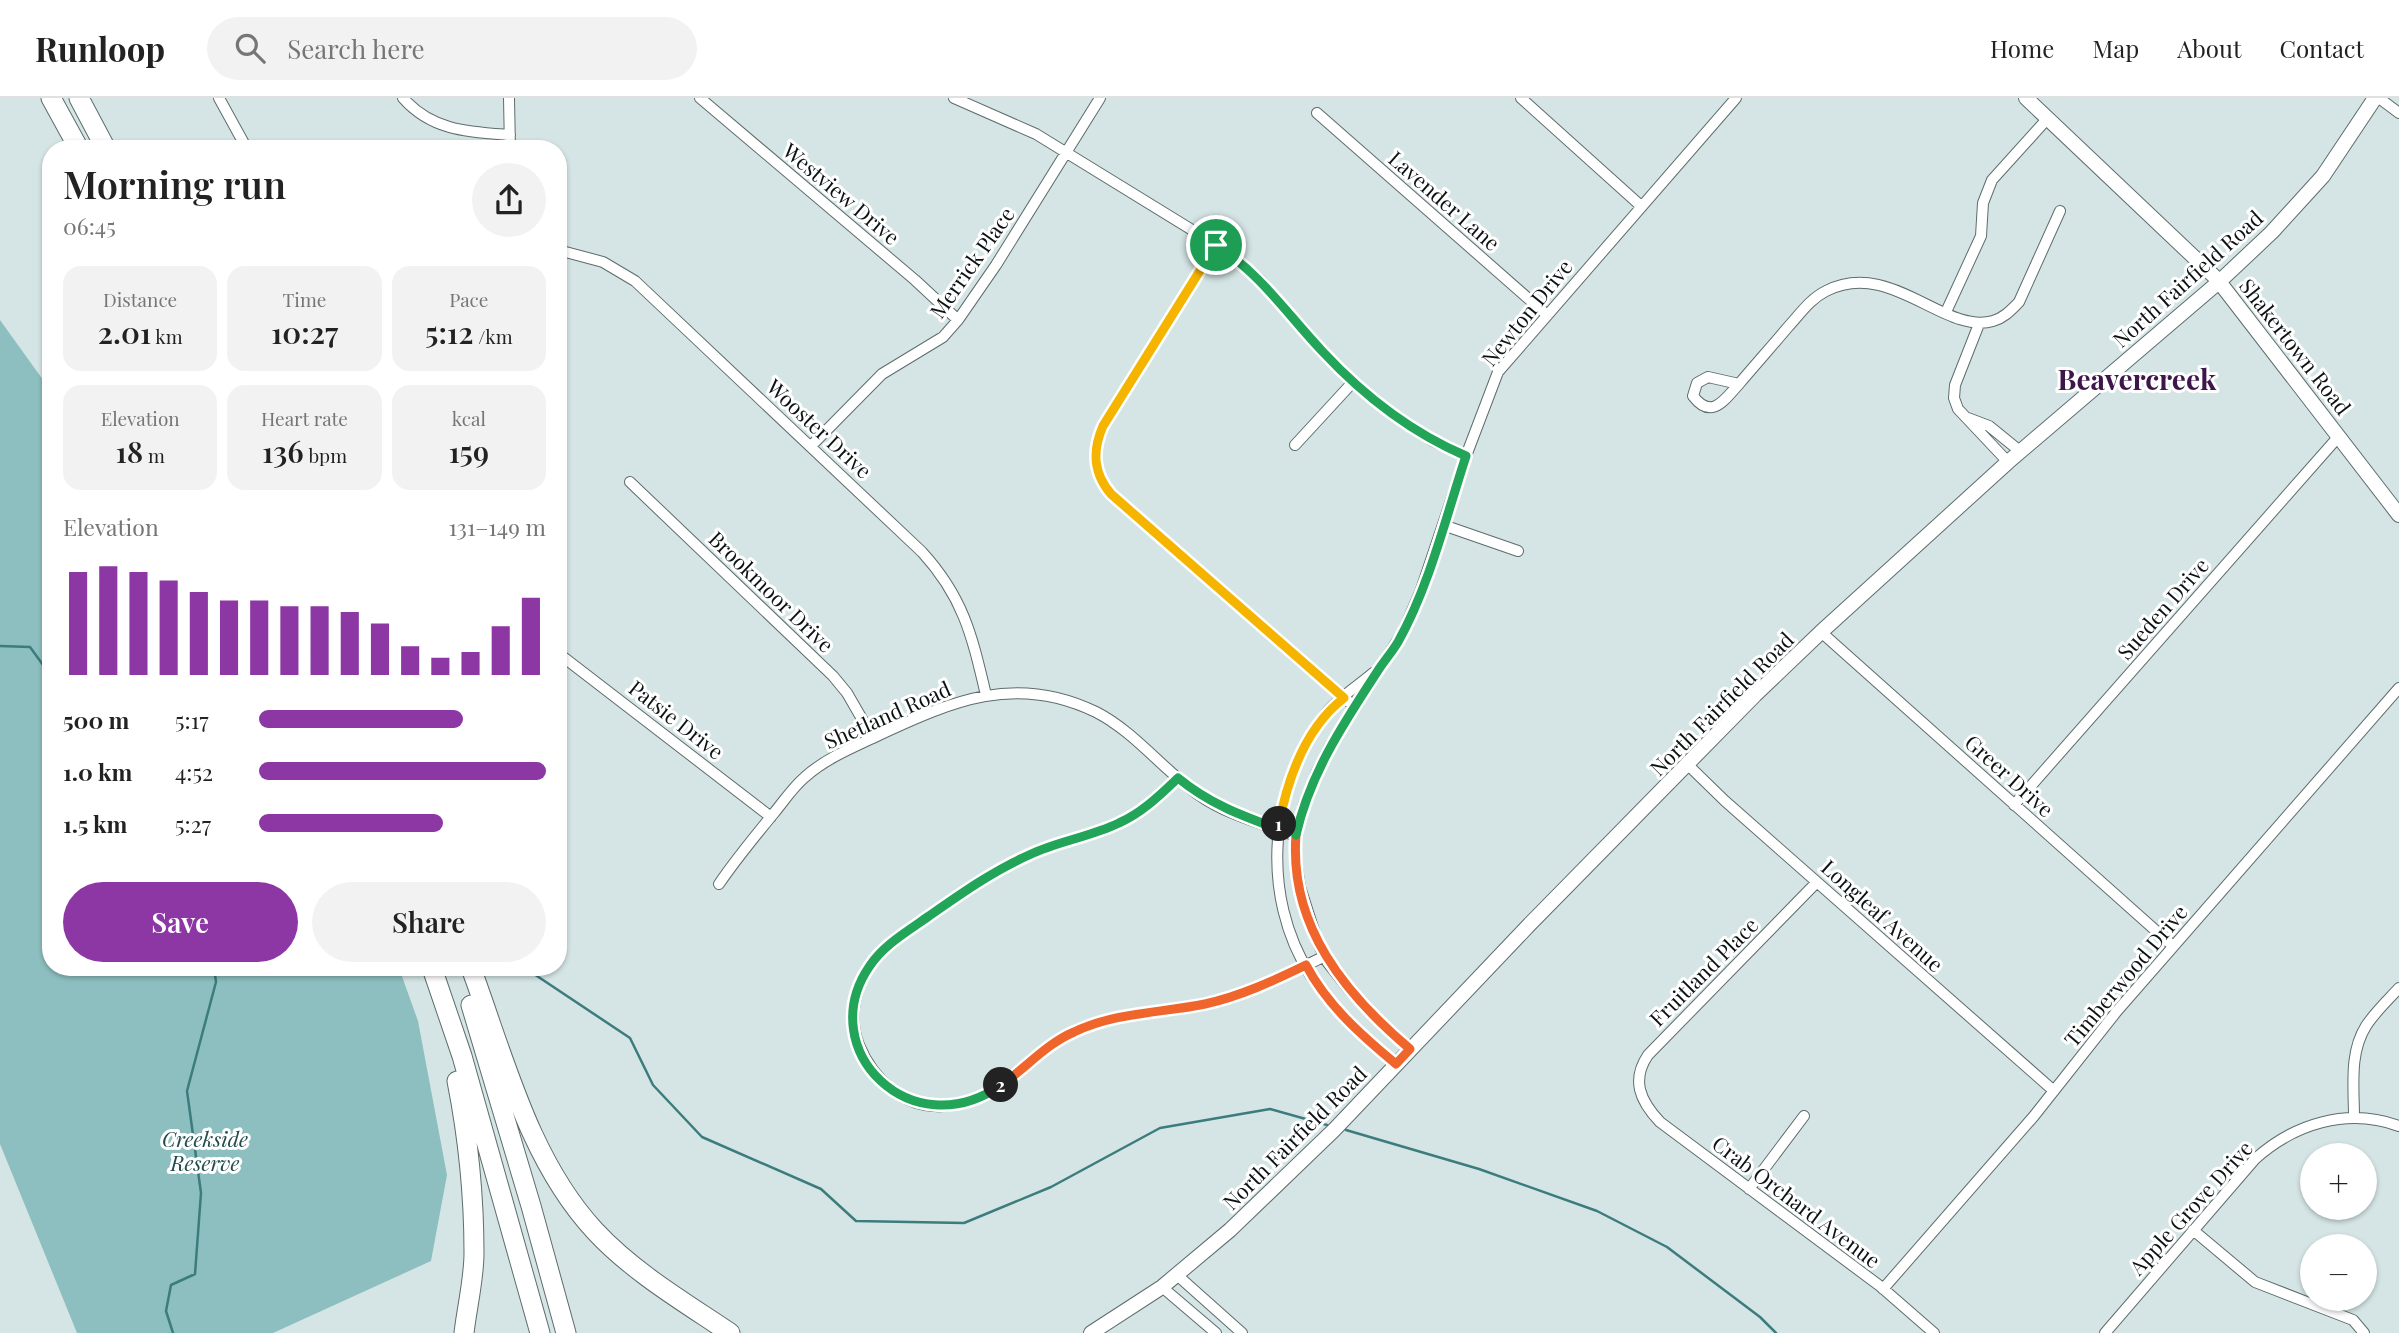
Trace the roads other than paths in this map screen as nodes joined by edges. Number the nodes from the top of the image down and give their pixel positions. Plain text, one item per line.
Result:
1 (51, 98) edge
2 (79, 98) edge
3 (219, 98) edge
4 (403, 98) edge
5 (509, 98) edge
6 (700, 98) edge
7 (954, 98) edge
8 (1100, 98) edge
9 (1521, 98) edge
10 (1542, 98) edge
11 (1736, 98) edge
12 (2026, 98) edge
13 (2377, 98) edge
14 (1533, 108) junction
15 (1317, 113) dead end
16 (2399, 113) edge
17 (2048, 118) junction
18 (510, 135) junction
19 (74, 140) edge
20 (101, 140) edge
21 (242, 140) edge
22 (510, 140) edge
23 (1067, 152) junction
24 (1641, 206) junction
25 (2060, 211) dead end
26 (1216, 245) junction
27 (567, 252) edge
28 (2220, 281) junction
29 (1946, 312) junction
30 (1547, 315) junction
31 (958, 320) junction
32 (1979, 324) junction
33 (1353, 382) junction
34 (1739, 384) dead end
35 (1966, 417) junction
36 (2339, 436) junction
37 (1295, 445) dead end
38 (811, 446) junction
39 (2021, 452) junction
40 (1466, 456) junction
41 (2008, 462) junction
42 (630, 482) dead end
43 (2399, 515) edge
44 (1443, 525) junction
45 (1518, 551) dead end
46 (1821, 632) junction
47 (567, 660) edge
48 (1380, 667) junction
49 (2399, 688) edge
50 (986, 695) junction
51 (1344, 698) junction
52 (1355, 707) junction
53 (873, 738) junction
54 (1688, 765) junction
55 (1178, 778) junction
56 (2014, 805) junction
57 (771, 817) junction
58 (1278, 829) junction
59 (1296, 836) junction
60 (1817, 882) junction
61 (719, 884) dead end
62 (2174, 946) junction
63 (1325, 956) junction
64 (1306, 965) junction
65 (435, 976) edge
66 (435, 976) edge
67 (461, 976) edge
68 (474, 976) edge
69 (2399, 988) edge
70 (1410, 1049) junction
71 (1396, 1064) junction
72 (2054, 1091) junction
73 (1641, 1097) joint
74 (1804, 1116) dead end
75 (2354, 1118) junction
76 (2399, 1126) edge
77 (1749, 1189) junction
78 (2193, 1230) junction
79 (1177, 1275) junction
80 (1162, 1287) junction
81 (1883, 1289) junction
82 (464, 1333) edge
83 (540, 1333) edge
84 (566, 1333) edge
85 (730, 1333) edge
86 (1091, 1333) edge
87 (1216, 1333) edge
88 (1242, 1333) edge
89 (1934, 1333) edge
90 (2105, 1333) edge
91 (2364, 1333) edge

1 - 19 highway
2 - 20 highway
3 - 21 street
4 - 18 street
5 - 18 street
6 - 31 street, Westview Drive
7 - 23 street
8 - 23 street, Merrick Place
9 - 14 street
10 - 14 street
11 - 24 street, Newton Drive
12 - 17 main road, Shakertown Road
13 - 16 street
13 - 28 main road, North Fairfield Road
14 - 24 street
15 - 30 street, Lavender Lane
17 - 28 main road, Shakertown Road
17 - 29 street
18 - 22 street
23 - 26 street
23 - 31 street, Merrick Place
24 - 30 street, Newton Drive
25 - 32 street
26 - 33 street
26 - 51 street
27 - 38 street, Wooster Drive
28 - 36 main road, Shakertown Road
28 - 39 main road, North Fairfield Road
29 - 32 street
29 - 34 street
30 - 40 street, Newton Drive
31 - 38 street, Merrick Place
32 - 35 street
33 - 37 street
33 - 40 street
35 - 39 street
35 - 41 street
36 - 43 main road, Shakertown Road
36 - 56 street, Sueden Drive
38 - 50 street, Wooster Drive
39 - 41 main road, North Fairfield Road
40 - 44 street, Newton Drive
41 - 46 main road, North Fairfield Road
42 - 53 street, Brookmoor Drive
44 - 45 street
44 - 48 street, Newton Drive
46 - 54 main road, North Fairfield Road
46 - 56 street, Greer Drive
47 - 57 street, Patsie Drive
48 - 51 street, Newton Drive
48 - 52 street, Newton Drive
49 - 62 street, Timberwood Drive
50 - 53 street, Shetland Road
50 - 55 street, Shetland Road
51 - 52 street
51 - 58 street, Newton Drive
52 - 59 street, Newton Drive
53 - 57 street, Shetland Road
54 - 60 street, Longleaf Avenue
54 - 70 main road, North Fairfield Road
55 - 58 street, Shetland Road
55 - 64 street
56 - 62 street, Greer Drive
57 - 61 street, Shetland Road
58 - 59 street, Shetland Road
58 - 64 street, Newton Drive
59 - 63 street, Newton Drive
60 - 72 street, Longleaf Avenue
60 - 73 street, Fruitland Place
62 - 72 street, Timberwood Drive
63 - 64 street
63 - 70 street, Newton Drive
64 - 71 street, Newton Drive
65 - 82 highway
66 - 83 highway
67 - 84 highway
68 - 85 highway
69 - 75 street
70 - 71 main road, North Fairfield Road
71 - 79 main road, North Fairfield Road
72 - 81 street, Timberwood Drive
73 - 77 street, Crab Orchard Avenue
74 - 77 street
75 - 76 street, Apple Grove Drive
75 - 78 street, Apple Grove Drive
77 - 81 street, Crab Orchard Avenue
78 - 90 street, Apple Grove Drive
78 - 91 street
79 - 80 main road, North Fairfield Road
79 - 88 street
80 - 86 main road, North Fairfield Road
80 - 87 street
81 - 89 street, Crab Orchard Avenue

